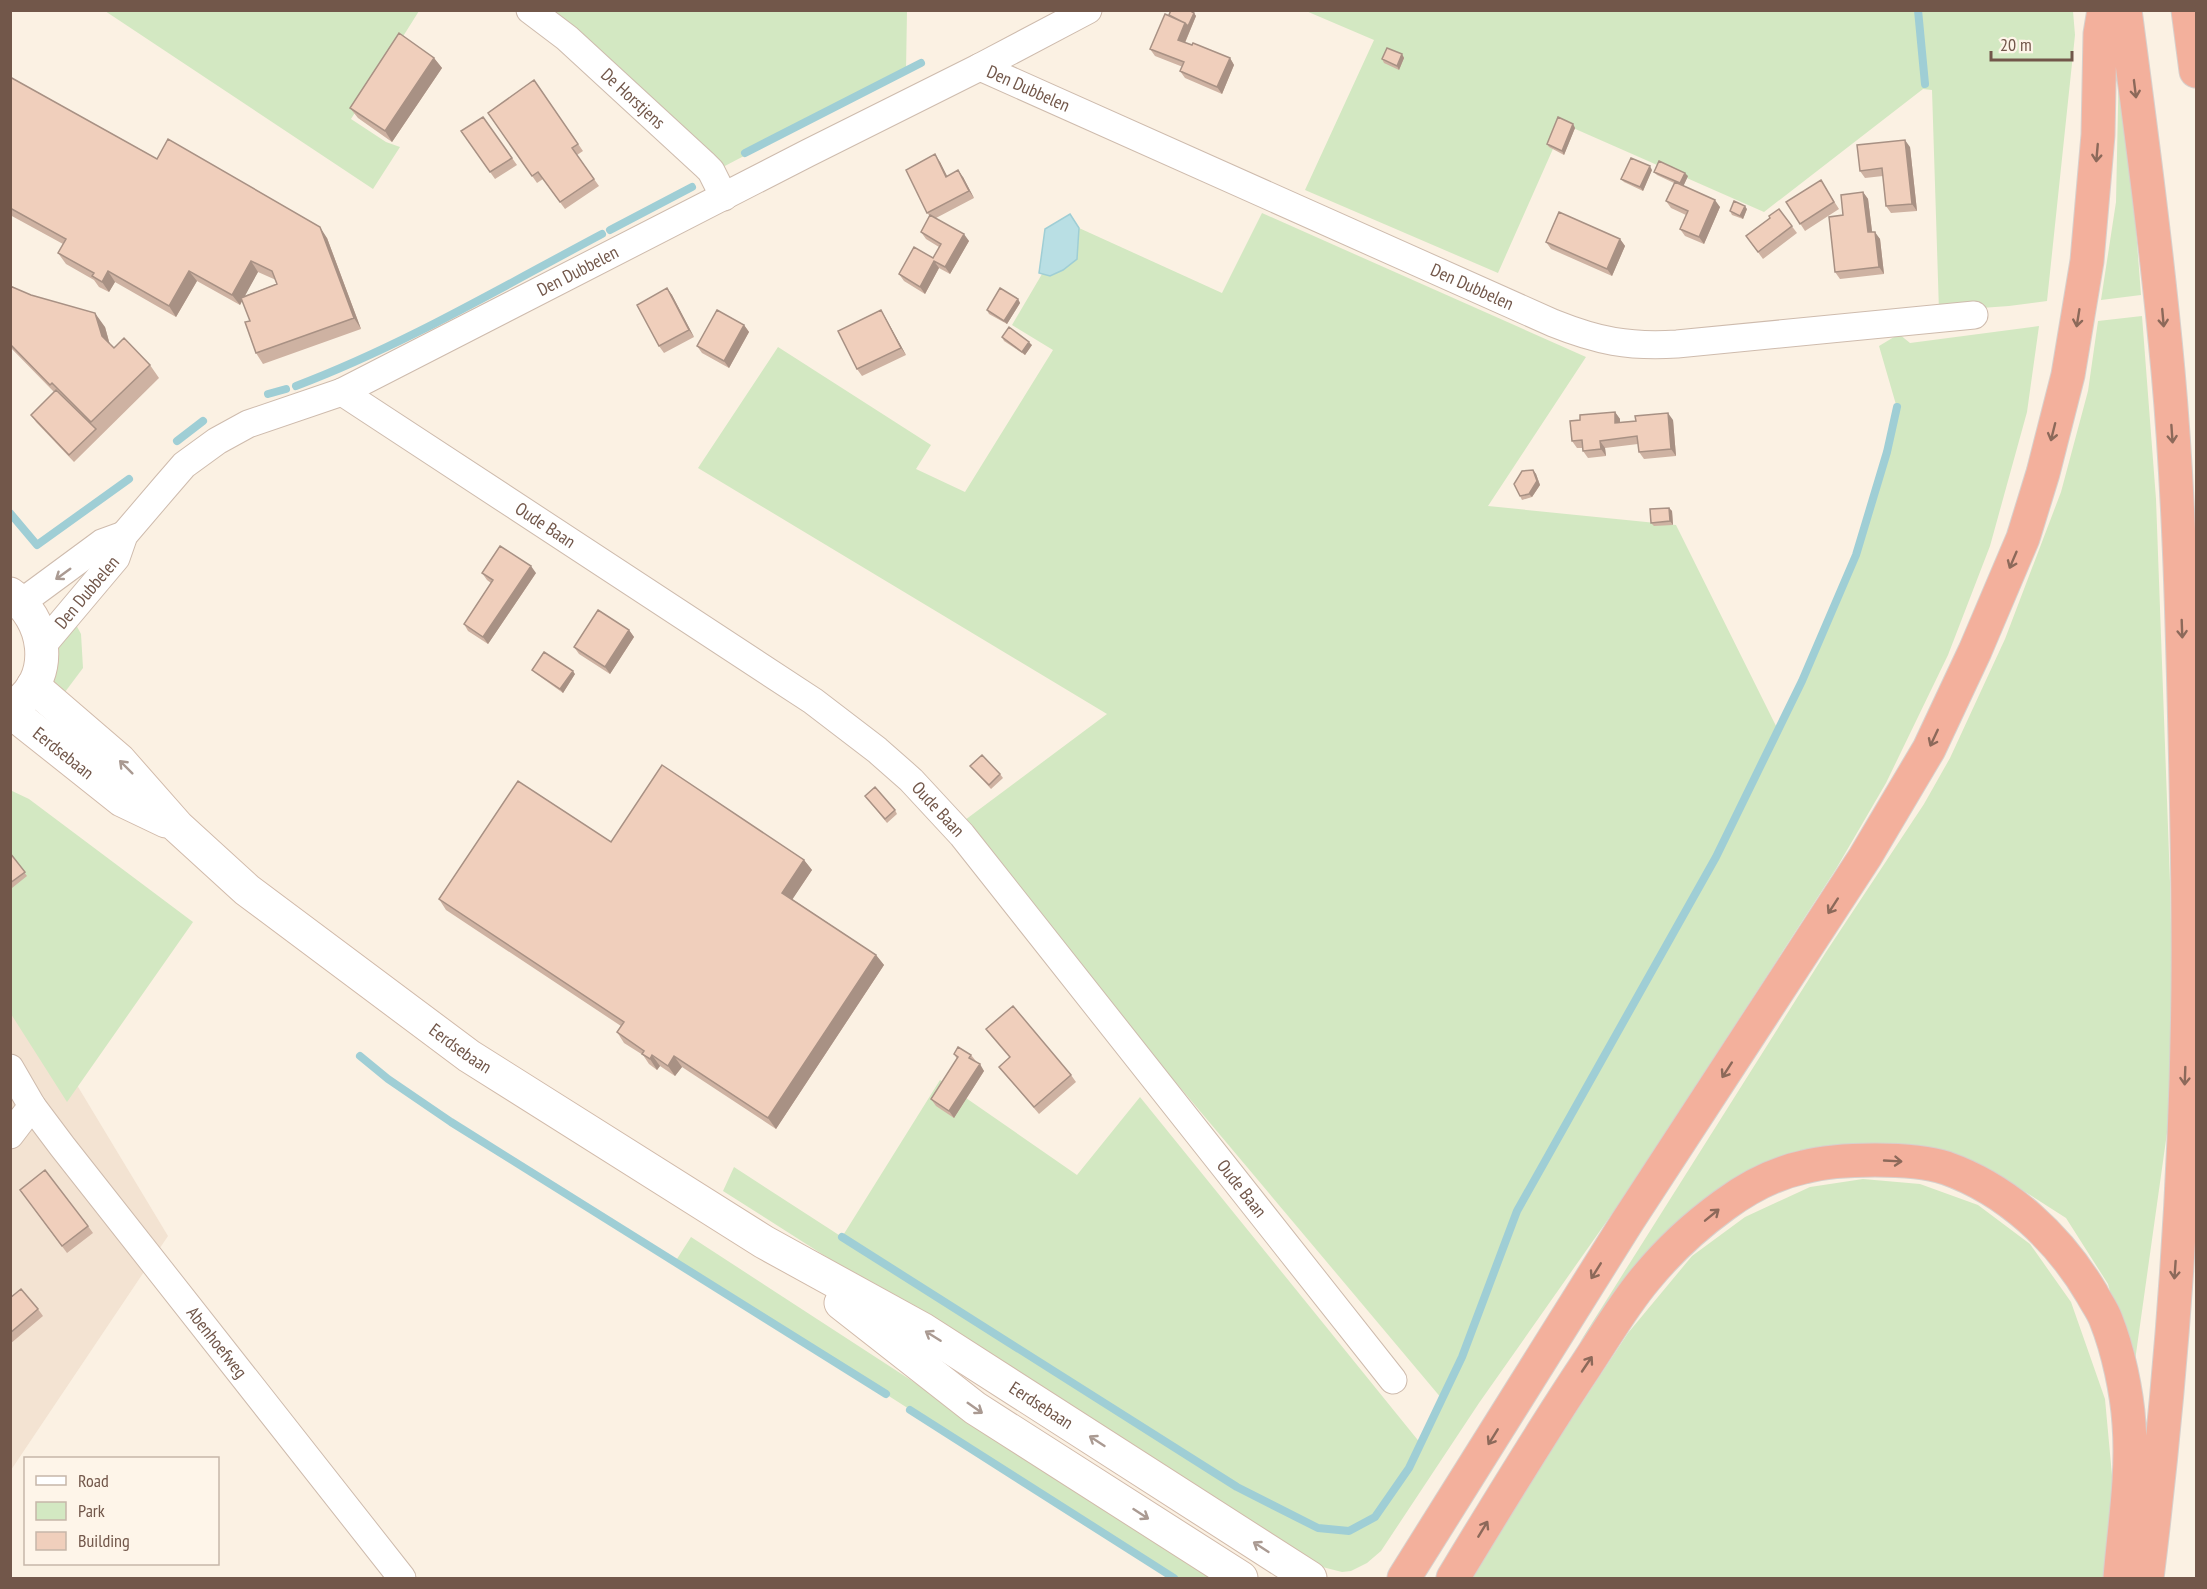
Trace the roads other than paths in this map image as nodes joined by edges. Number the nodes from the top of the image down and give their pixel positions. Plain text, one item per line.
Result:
1 (530, 10) edge
2 (1088, 10) edge
3 (2104, 10) edge
4 (2125, 10) edge
5 (2188, 10) edge
6 (980, 67) junction
7 (2196, 71) edge
8 (724, 197) junction
9 (1974, 315) dead end
10 (342, 392) junction
11 (124, 535) junction
12 (16, 598) edge
13 (42, 646) junction
14 (18, 702) edge
15 (10, 1068) edge
16 (32, 1106) junction
17 (10, 1135) edge
18 (764, 1242) junction
19 (1393, 1380) dead end
20 (402, 1578) edge
21 (1241, 1578) edge
22 (1310, 1578) edge
23 (1404, 1578) edge
24 (1453, 1578) edge
25 (2120, 1578) edge
26 (2147, 1578) edge

1 - 8 street, De Horstjens
2 - 6 street
3 -> 23 highway
4 -> 26 highway
5 - 7 highway
6 - 8 street, Den Dubbelen
6 - 9 street, Den Dubbelen
8 - 10 street, Den Dubbelen
10 - 11 street, Den Dubbelen
10 - 19 street, Oude Baan
11 -> 12 street, Den Dubbelen
11 - 13 street, Den Dubbelen
12 - 13 main road
13 - 14 main road
14 - 18 main road, Eerdsebaan
15 - 16 street, Abenhoefweg
16 - 17 street
16 - 20 street, Abenhoefweg
18 -> 21 main road, Eerdsebaan
22 -> 18 main road, Eerdsebaan
24 -> 25 highway

